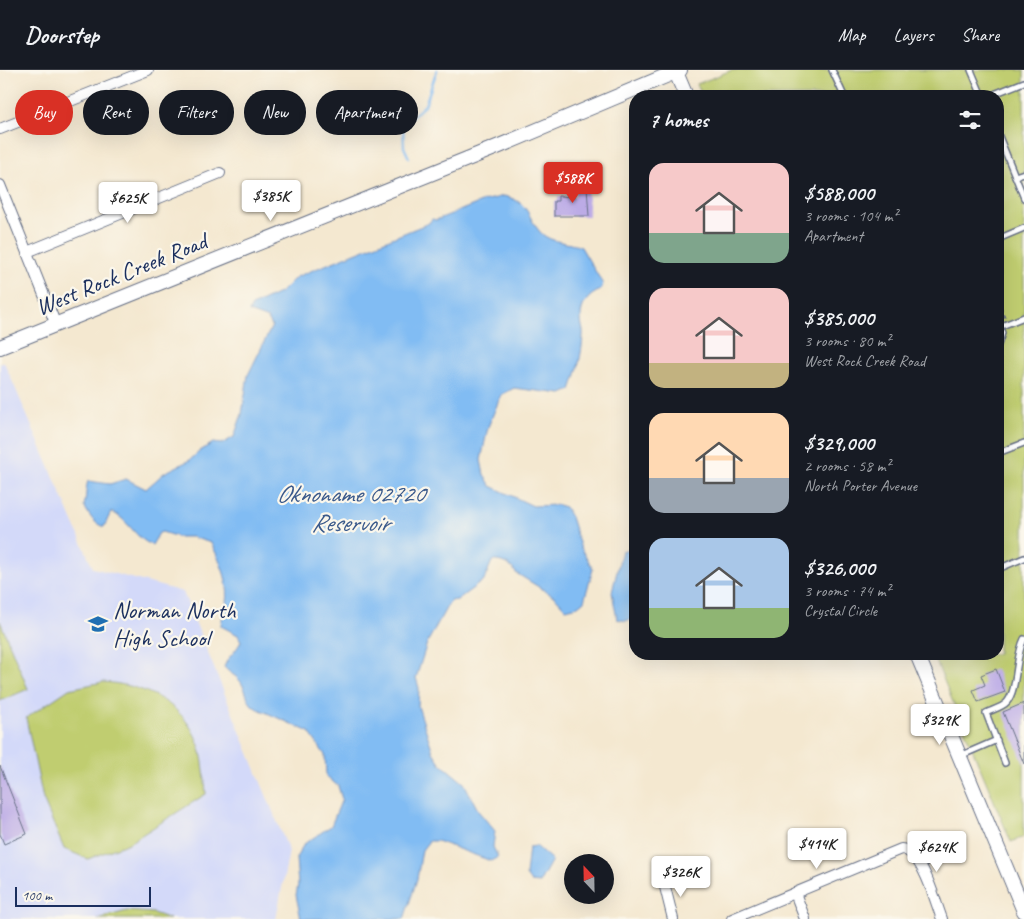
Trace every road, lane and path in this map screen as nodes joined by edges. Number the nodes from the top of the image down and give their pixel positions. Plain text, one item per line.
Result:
1 (148, 70) edge
2 (832, 70) edge
3 (971, 70) edge
4 (677, 71) edge
5 (1024, 82) edge
6 (632, 90) edge
7 (684, 90) edge
8 (841, 90) edge
9 (979, 90) edge
10 (1004, 90) edge
11 (629, 91) edge
12 (0, 129) edge
13 (1004, 149) edge
14 (220, 173) dead end
15 (1024, 173) edge
16 (1015, 176) junction
17 (0, 185) edge
18 (1024, 198) edge
19 (1024, 228) edge
20 (1004, 237) edge
21 (27, 252) junction
22 (1004, 313) edge
23 (1024, 317) edge
24 (1008, 323) junction
25 (1004, 324) edge
26 (56, 325) junction
27 (0, 347) edge
28 (1024, 443) edge
29 (1004, 451) edge
30 (1024, 558) edge
31 (1004, 566) edge
32 (1024, 639) edge
33 (920, 660) edge
34 (996, 740) junction
35 (960, 756) junction
36 (1006, 762) dead end
37 (664, 883) dead end
38 (795, 893) junction
39 (1024, 910) edge
40 (673, 919) edge
41 (732, 919) edge
42 (805, 919) edge
43 (942, 919) edge

1 - 12 street
2 - 8 lane
3 - 9 lane
4 - 6 main road, West Rock Creek Road
4 - 7 main road
5 - 10 lane
11 - 26 main road, West Rock Creek Road
13 - 16 lane
14 - 21 street
15 - 16 lane
16 - 18 lane
17 - 21 street
19 - 20 lane
21 - 26 street
22 - 24 path
23 - 24 lane
24 - 25 lane
26 - 27 main road, West Rock Creek Road
28 - 29 lane
30 - 31 lane
32 - 34 lane
33 - 35 main road
34 - 35 lane
34 - 36 lane
35 - 39 main road
37 - 40 street
38 - 41 street
38 - 42 street
38 - 43 street

